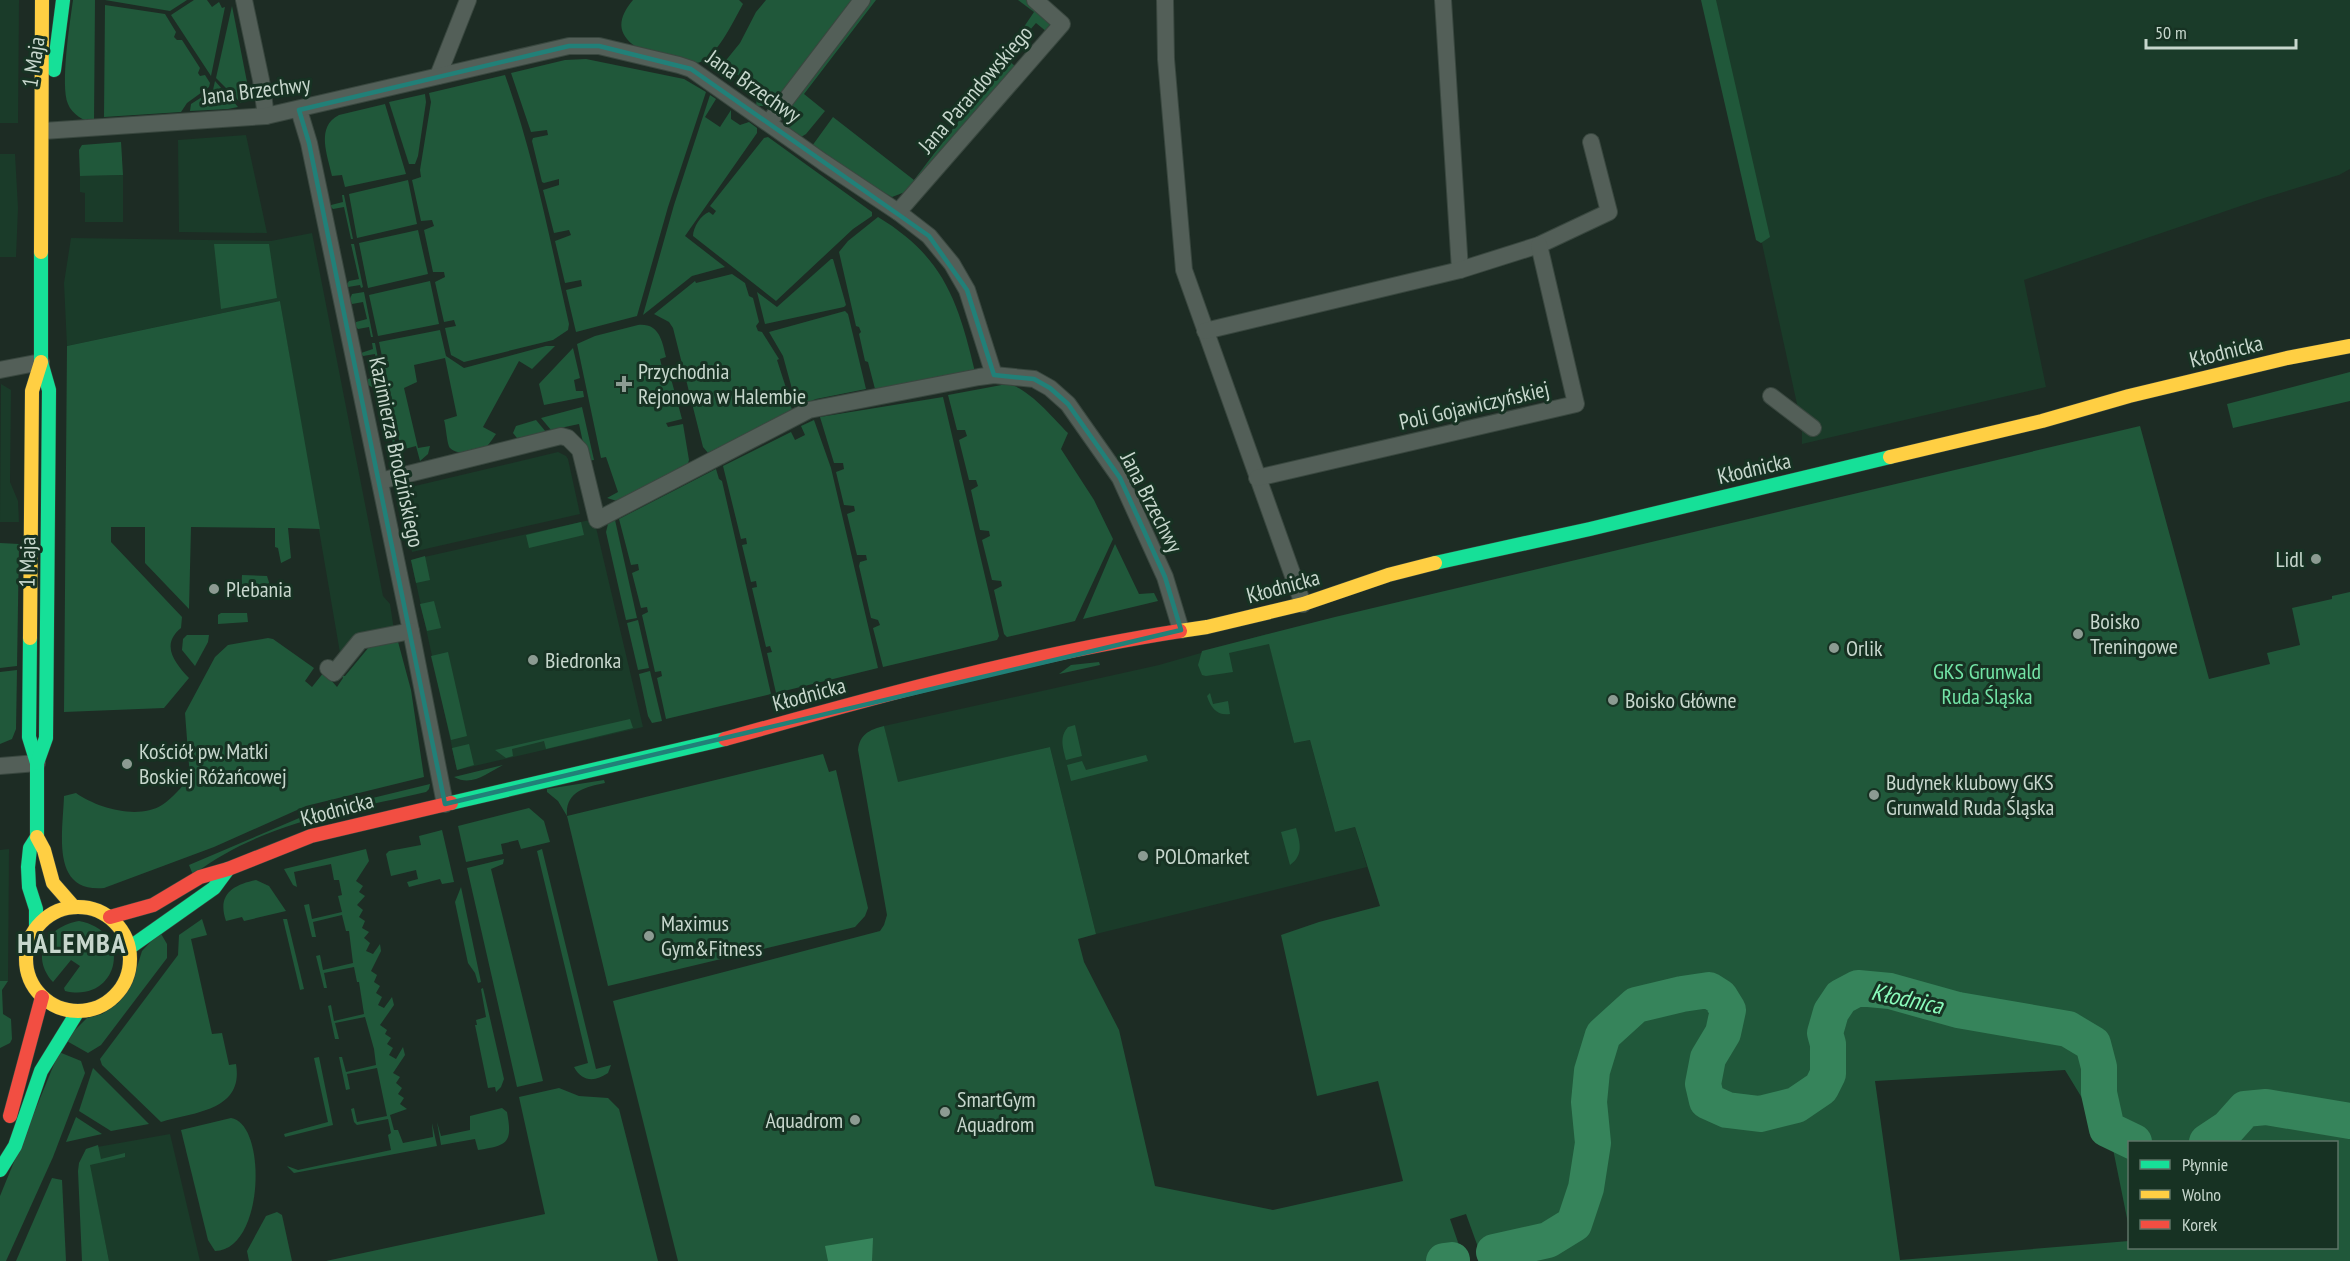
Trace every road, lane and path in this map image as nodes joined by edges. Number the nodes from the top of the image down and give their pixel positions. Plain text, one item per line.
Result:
1 (42, 0) edge
2 (63, 0) edge
3 (244, 0) edge
4 (468, 0) edge
5 (862, 0) edge
6 (1035, 0) edge
7 (1165, 0) edge
8 (1443, 0) edge
9 (438, 76) junction
10 (299, 110) junction
11 (266, 116) junction
12 (769, 122) junction
13 (43, 131) junction
14 (1591, 142) dead end
15 (898, 212) junction
16 (1539, 245) junction
17 (1460, 270) junction
18 (1205, 331) junction
19 (2350, 346) edge
20 (41, 362) junction
21 (0, 370) edge
22 (994, 375) junction
23 (1771, 396) dead end
24 (1813, 428) dead end
25 (1257, 478) junction
26 (380, 481) junction
27 (1303, 604) junction
28 (1180, 630) junction
29 (411, 631) junction
30 (328, 668) dead end
31 (37, 763) junction
32 (0, 766) edge
33 (445, 804) junction
34 (37, 837) junction
35 (228, 869) junction
36 (74, 907) junction
37 (110, 917) junction
38 (36, 928) junction
39 (129, 948) junction
40 (42, 997) junction
41 (78, 1011) junction
42 (0, 1154) edge
43 (0, 1170) edge

1 - 13 street, 1 Maja
2 - 13 street, 1 Maja
3 - 11 street
4 - 9 street
5 - 12 street
6 - 15 street, Jana Parandowskiego
7 - 18 street
8 - 17 street
9 - 10 street, Jana Brzechwy
9 - 12 street, Jana Brzechwy
10 - 11 street, Jana Brzechwy
10 - 26 street, Kazimierza Brodzińskiego
11 - 13 street, Jana Brzechwy
12 - 15 street, Jana Brzechwy
13 - 20 street, 1 Maja
14 - 16 street
15 - 22 street, Jana Brzechwy
16 - 17 street
16 - 25 street, Poli Gojawiczyńskiej
17 - 18 street
18 - 25 street
19 - 27 street, Kłodnicka
20 - 21 street
20 - 31 street, 1 Maja
22 - 26 street
22 - 28 street, Jana Brzechwy
23 - 24 street
25 - 27 street
26 - 29 street, Kazimierza Brodzińskiego
27 - 28 street, Kłodnicka
28 - 33 street, Kłodnicka
29 - 30 street
29 - 33 street, Kazimierza Brodzińskiego
31 - 32 street
31 - 34 street, 1 Maja
33 - 35 street, Kłodnicka
34 - 36 street, 1 Maja
34 - 38 street, 1 Maja
35 - 37 street, Kłodnicka
35 - 39 street, Kłodnicka
36 - 37 street
36 - 38 street
37 - 39 street
38 - 40 street
39 - 41 street
40 - 41 street
40 - 42 street
41 - 43 street

